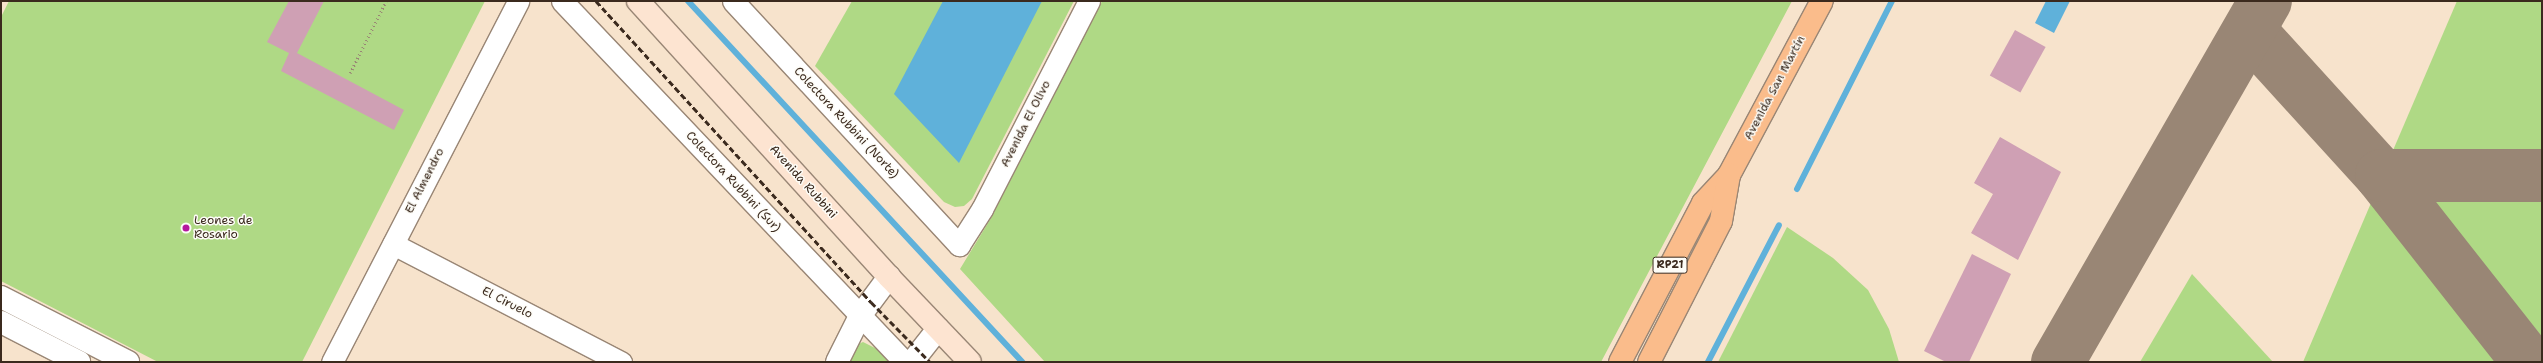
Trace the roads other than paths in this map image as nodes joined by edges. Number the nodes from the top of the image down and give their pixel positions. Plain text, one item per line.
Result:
1 (518, 1) edge
2 (562, 1) edge
3 (638, 1) edge
4 (733, 1) edge
5 (1089, 1) edge
6 (1822, 1) edge
7 (1729, 175) junction
8 (393, 244) junction
9 (959, 245) joint
10 (889, 277) junction
11 (1, 297) edge
12 (860, 316) junction
13 (1, 322) edge
14 (938, 329) junction
15 (79, 362) edge
16 (128, 362) edge
17 (332, 362) edge
18 (621, 362) edge
19 (837, 362) edge
20 (905, 362) edge
21 (912, 362) edge
22 (970, 362) edge
23 (1620, 362) edge
24 (1649, 362) edge

1 - 8 street, El Almendro
2 - 12 street, Colectora Rubbini (Sur)
3 - 10 main road, Avenida Rubbini
4 - 9 street, Colectora Rubbini (Norte)
5 - 9 street, Avenida El Olivo
6 - 7 main road, Avenida San Martín / RP21
7 - 23 main road, Avenida San Martín / RP21
7 - 24 main road, Avenida San Martín / RP21
8 - 17 street, El Almendro
8 - 18 street, El Ciruelo
10 - 12 street
10 - 14 main road, Avenida Rubbini
11 - 16 street
12 - 19 street
12 - 20 street, Colectora Rubbini (Sur)
13 - 15 street
14 - 21 street
14 - 22 main road, Avenida Rubbini

